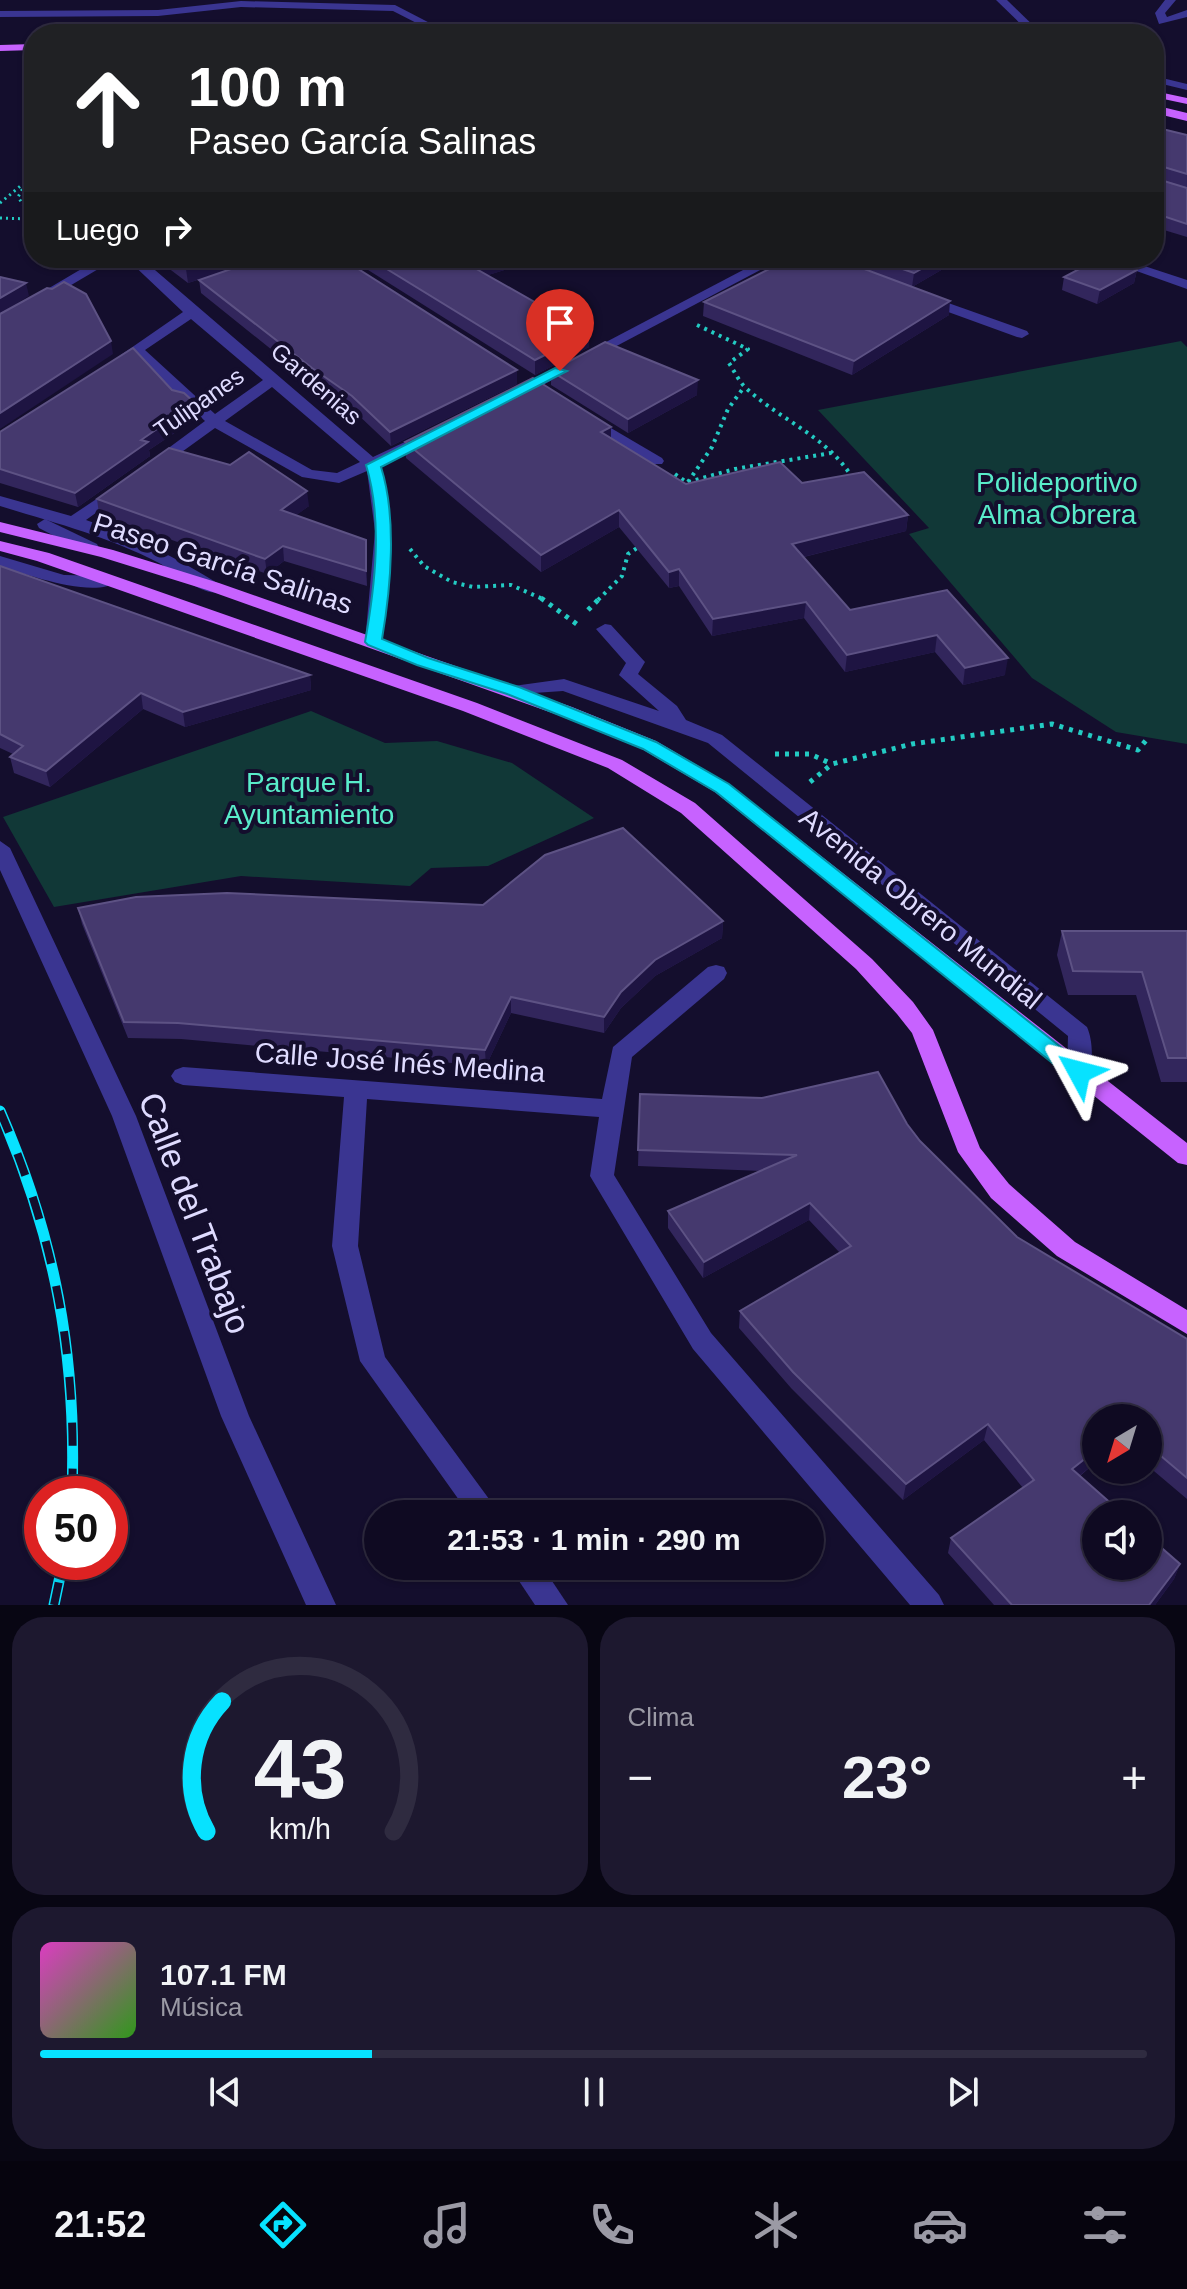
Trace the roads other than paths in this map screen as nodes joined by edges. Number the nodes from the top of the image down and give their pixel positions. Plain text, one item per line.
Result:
1 (377, 0) edge
2 (1001, 0) edge
3 (1171, 0) edge
4 (395, 8) junction
5 (1187, 13) edge
6 (0, 14) edge
7 (426, 24) edge
8 (1026, 24) edge
9 (1161, 24) edge
10 (1164, 24) edge
11 (11, 35) dead end
12 (24, 35) edge
13 (24, 47) edge
14 (0, 48) edge
15 (1164, 81) edge
16 (1187, 87) edge
17 (1164, 96) edge
18 (1187, 101) edge
19 (1164, 111) edge
20 (1187, 117) edge
21 (93, 268) edge
22 (148, 268) edge
23 (757, 268) edge
24 (1137, 268) edge
25 (1187, 285) edge
26 (914, 294) edge
27 (192, 312) junction
28 (0, 323) edge
29 (1022, 334) dead end
30 (136, 350) junction
31 (111, 366) edge
32 (274, 379) junction
33 (506, 398) edge
34 (569, 408) edge
35 (215, 422) junction
36 (439, 432) edge
37 (656, 461) edge
38 (373, 465) junction
39 (0, 501) edge
40 (0, 515) edge
41 (73, 522) junction
42 (0, 527) edge
43 (0, 546) edge
44 (91, 548) junction
45 (0, 561) edge
46 (108, 581) junction
47 (213, 588) junction
48 (597, 631) road end
49 (374, 642) junction
50 (513, 691) junction
51 (680, 724) junction
52 (650, 745) joint
53 (0, 848) edge
54 (716, 973) dead end
55 (1079, 1072) junction
56 (183, 1076) dead end
57 (356, 1088) junction
58 (613, 1109) junction
59 (1187, 1156) edge
60 (1187, 1323) edge
61 (476, 1500) edge
62 (534, 1580) edge
63 (321, 1605) edge
64 (553, 1605) edge
65 (929, 1605) edge

1 - 4 street
2 - 8 street
3 - 9 street
4 - 6 street
4 - 7 street
5 - 10 street
11 - 12 main road
13 - 14 main road
15 - 16 street
17 - 18 main road
19 - 20 main road
21 - 28 street
22 - 27 street, Gardenias
23 - 33 street
24 - 25 street
26 - 29 street
27 - 30 street
27 - 32 street, Gardenias
30 - 31 street
30 - 35 street
32 - 35 street, Tulipanes
32 - 38 street, Gardenias
34 - 37 street
35 - 38 street
35 - 41 street, Tulipanes
36 - 38 street
38 - 49 street, Gardenias
39 - 41 street
40 - 44 street
41 - 47 street
42 - 44 main road, Paseo García Salinas
43 - 46 main road, Paseo García Salinas
44 - 47 main road, Paseo García Salinas
45 - 46 street
46 - 60 main road, Paseo García Salinas
47 - 49 main road, Paseo García Salinas
48 - 51 street
49 - 50 main road, Paseo García Salinas
50 - 51 street
50 - 52 main road, Paseo García Salinas
51 - 55 street
52 - 55 main road, Avenida Obrero Mundial
53 - 63 street, Calle del Trabajo
54 - 58 street
55 - 59 main road, Avenida Obrero Mundial
56 - 57 street, Calle José Inés Medina
57 - 58 street, Calle José Inés Medina
57 - 61 street
58 - 65 street
62 - 64 street

